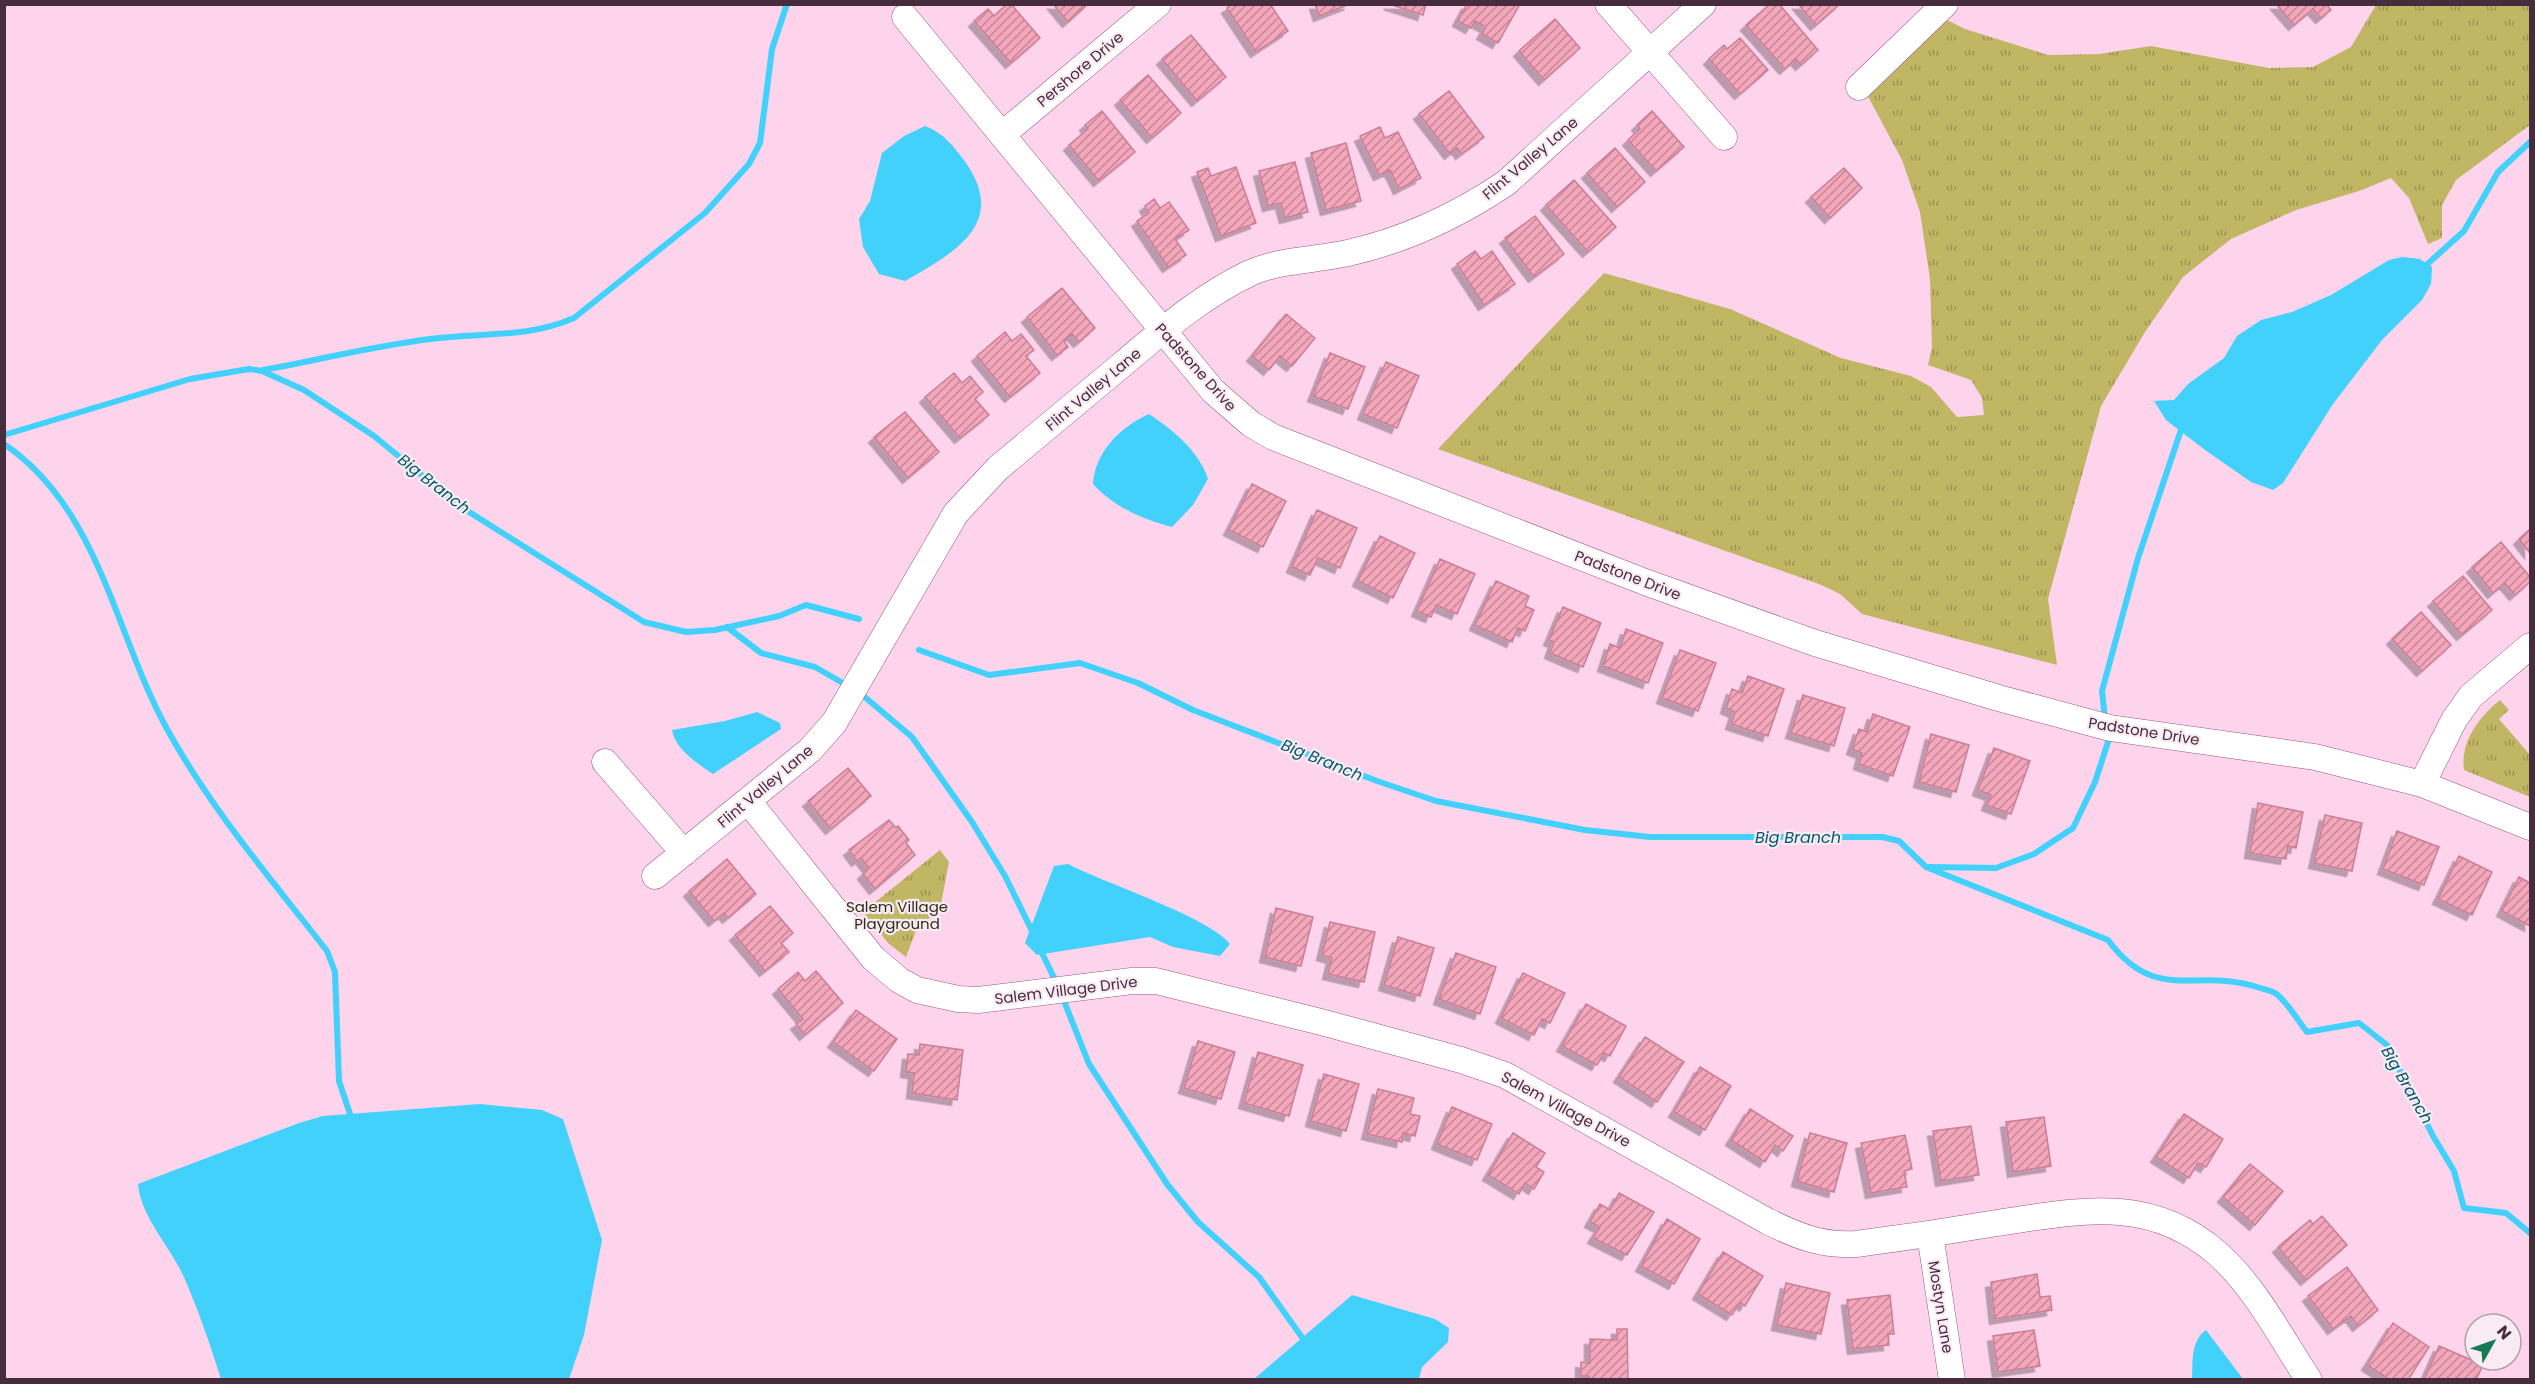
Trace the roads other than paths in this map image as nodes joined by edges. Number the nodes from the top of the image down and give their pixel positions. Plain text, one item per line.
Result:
1 (1158, 4) edge
2 (1608, 4) edge
3 (1704, 4) edge
4 (1945, 4) edge
5 (905, 17) dead end
6 (1650, 53) junction
7 (1859, 87) dead end
8 (1003, 134) junction
9 (1724, 137) dead end
10 (1162, 331) junction
11 (2530, 646) edge
12 (605, 762) dead end
13 (2422, 784) junction
14 (748, 801) junction
15 (2530, 827) edge
16 (684, 853) junction
17 (655, 876) dead end
18 (1930, 1234) junction
19 (1952, 1380) edge
20 (2309, 1380) edge

1 - 8 street, Pershore Drive
2 - 6 street
3 - 6 street, Flint Valley Lane
4 - 7 street
5 - 8 street, Padstone Drive
6 - 9 street
6 - 10 street, Flint Valley Lane
8 - 10 street, Padstone Drive
10 - 13 street, Padstone Drive
10 - 14 street, Flint Valley Lane
11 - 13 street
12 - 16 street
13 - 15 street, Padstone Drive
14 - 16 street, Flint Valley Lane
14 - 18 street, Salem Village Drive
16 - 17 street, Flint Valley Lane
18 - 19 street, Mostyn Lane
18 - 20 street, Salem Village Drive

